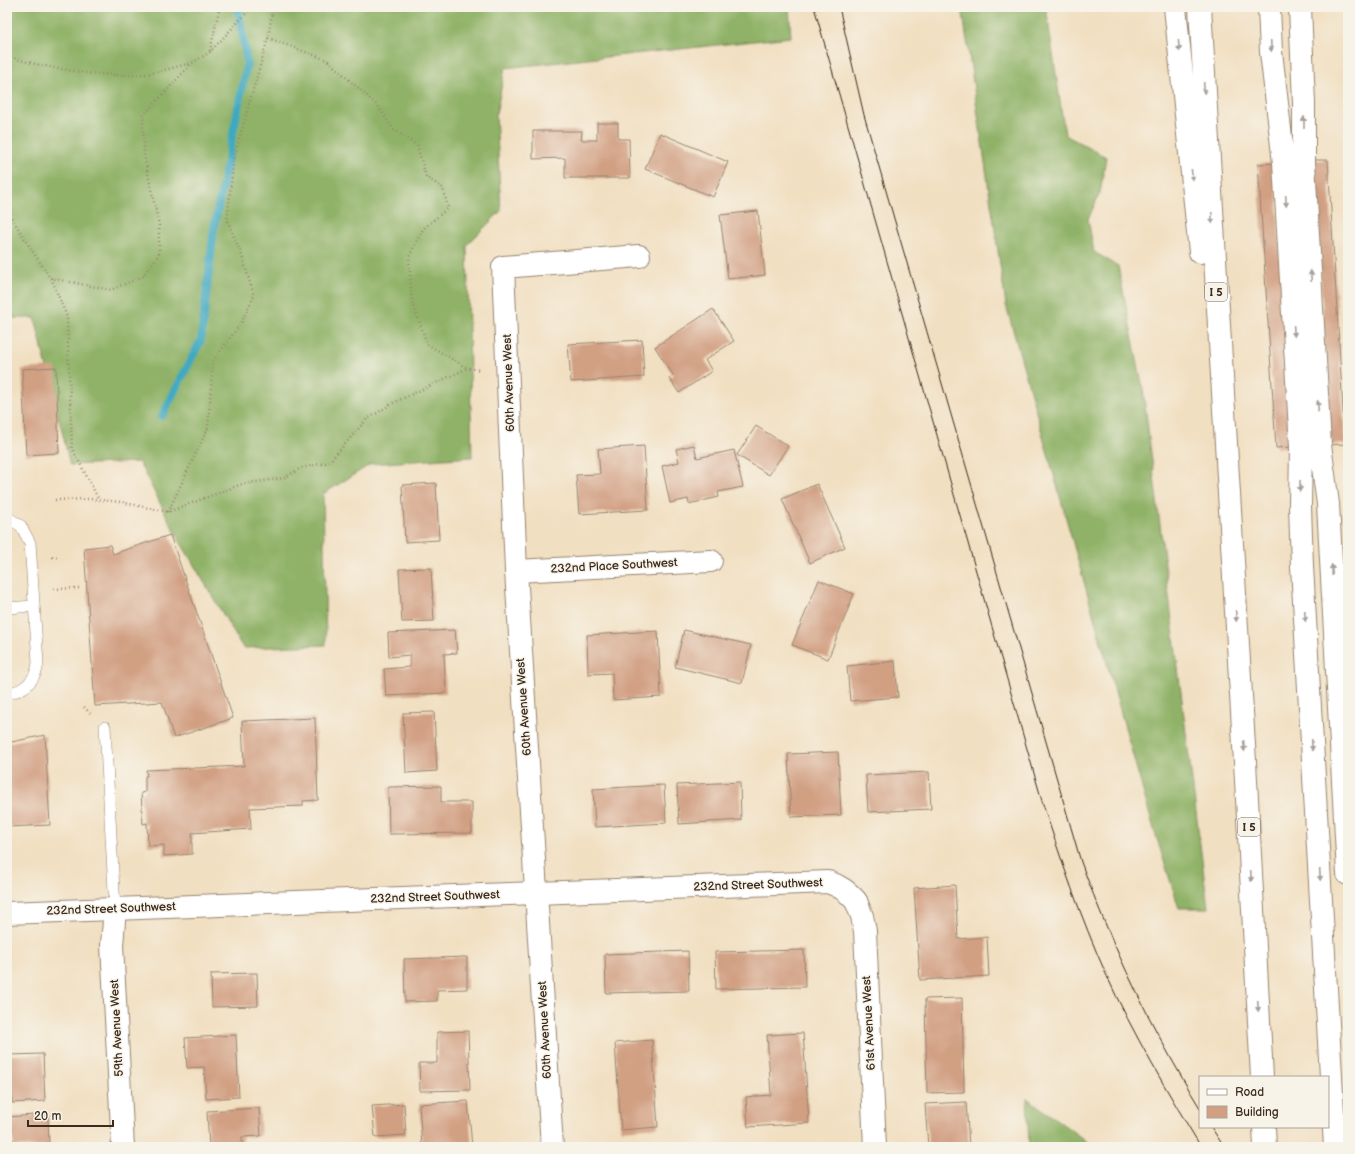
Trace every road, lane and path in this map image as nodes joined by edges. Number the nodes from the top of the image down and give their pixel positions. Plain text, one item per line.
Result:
1 (217, 7) edge
2 (252, 7) edge
3 (273, 7) edge
4 (1175, 7) edge
5 (1200, 7) edge
6 (1269, 7) edge
7 (1300, 7) edge
8 (268, 38) junction
9 (210, 52) junction
10 (7, 56) edge
11 (192, 63) junction
12 (7, 211) edge
13 (639, 256) dead end
14 (50, 278) junction
15 (468, 368) junction
16 (509, 370) junction
17 (56, 500) dead end
18 (99, 500) junction
19 (168, 512) junction
20 (7, 517) edge
21 (712, 561) dead end
22 (516, 571) junction
23 (1233, 578) junction
24 (79, 588) dead end
25 (49, 589) dead end
26 (34, 606) junction
27 (7, 608) edge
28 (7, 693) edge
29 (105, 727) dead end
30 (1348, 874) edge
31 (536, 893) junction
32 (856, 901) joint
33 (115, 909) junction
34 (7, 913) edge
35 (1262, 1076) edge
36 (1264, 1128) edge
37 (123, 1147) edge
38 (552, 1147) edge
39 (876, 1147) edge
40 (1266, 1147) edge
41 (1335, 1147) edge

1 - 9 path
2 - 9 path
3 - 8 path
4 -> 23 main road
5 -> 23 main road, I 5
6 -> 41 main road
30 -> 7 main road
8 - 15 path
8 - 19 path
9 - 11 path
10 - 11 path
11 - 14 path
12 - 14 path
13 - 16 main road, 60th Avenue West
14 - 18 path
15 - 16 path
15 - 19 path
16 - 22 main road, 60th Avenue West
17 - 18 path
18 - 19 path
20 - 26 lane
21 - 22 main road, 232nd Place Southwest
22 - 31 main road, 60th Avenue West
23 -> 35 main road, I 5
24 - 25 path
26 - 27 lane
26 - 28 lane
29 - 33 lane
31 - 32 main road, 232nd Street Southwest
31 - 33 main road, 232nd Street Southwest
31 - 38 main road, 60th Avenue West
32 - 39 main road, 61st Avenue West
33 - 34 main road, 232nd Street Southwest
33 - 37 main road, 59th Avenue West
36 - 40 main road

